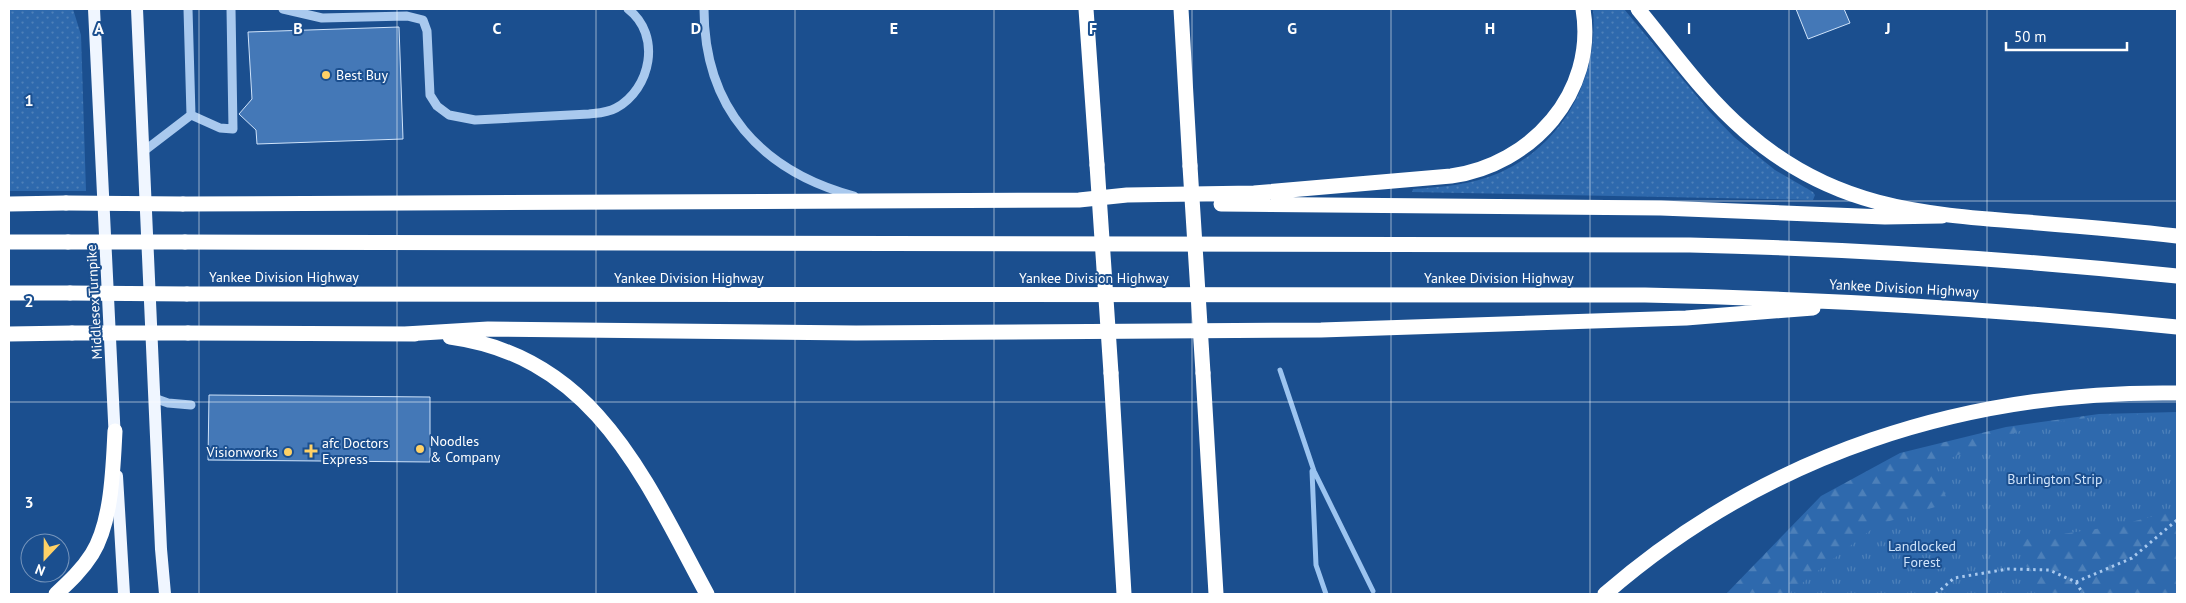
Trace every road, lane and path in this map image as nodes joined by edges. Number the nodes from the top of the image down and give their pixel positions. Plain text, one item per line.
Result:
1 (94, 9) edge
2 (137, 9) edge
3 (188, 9) edge
4 (230, 9) edge
5 (283, 9) edge
6 (628, 9) edge
7 (704, 9) edge
8 (1080, 9) edge
9 (1086, 9) edge
10 (1181, 9) edge
11 (1583, 9) edge
12 (1638, 9) edge
13 (1090, 56) junction
14 (191, 115) junction
15 (144, 151) junction
16 (882, 200) junction
17 (1079, 200) junction
18 (9, 204) edge
19 (1942, 216) junction
20 (2177, 236) edge
21 (9, 242) edge
22 (2177, 276) edge
23 (9, 293) edge
24 (1877, 302) junction
25 (2177, 327) edge
26 (9, 333) edge
27 (405, 334) junction
28 (2177, 393) edge
29 (154, 398) junction
30 (191, 405) dead end
31 (115, 431) junction
32 (2177, 520) edge
33 (2076, 582) junction
34 (56, 594) edge
35 (124, 594) edge
36 (165, 594) edge
37 (707, 594) edge
38 (1124, 594) edge
39 (1216, 594) edge
40 (1605, 594) edge
41 (1936, 594) edge
42 (2083, 594) edge

1 - 31 main road, Middlesex Turnpike
2 - 15 main road
3 - 14 lane
4 - 14 lane
5 - 6 lane
7 - 16 lane
8 - 13 lane
9 - 13 highway
10 - 39 highway, bridge
11 - 17 highway
12 - 19 highway
13 - 38 highway, bridge
14 - 15 lane
15 - 29 main road
16 - 17 highway
16 - 18 highway, bridge
17 - 19 highway
19 - 20 highway
21 - 22 highway, bridge
23 - 24 highway, Yankee Division Highway, bridge
24 - 25 highway, Yankee Division Highway
24 - 27 highway
26 - 27 highway, bridge
27 - 37 highway
28 - 40 highway
29 - 30 lane
29 - 36 main road
31 - 34 highway
31 - 35 main road, Middlesex Turnpike
32 - 33 path
33 - 41 path
33 - 42 path

